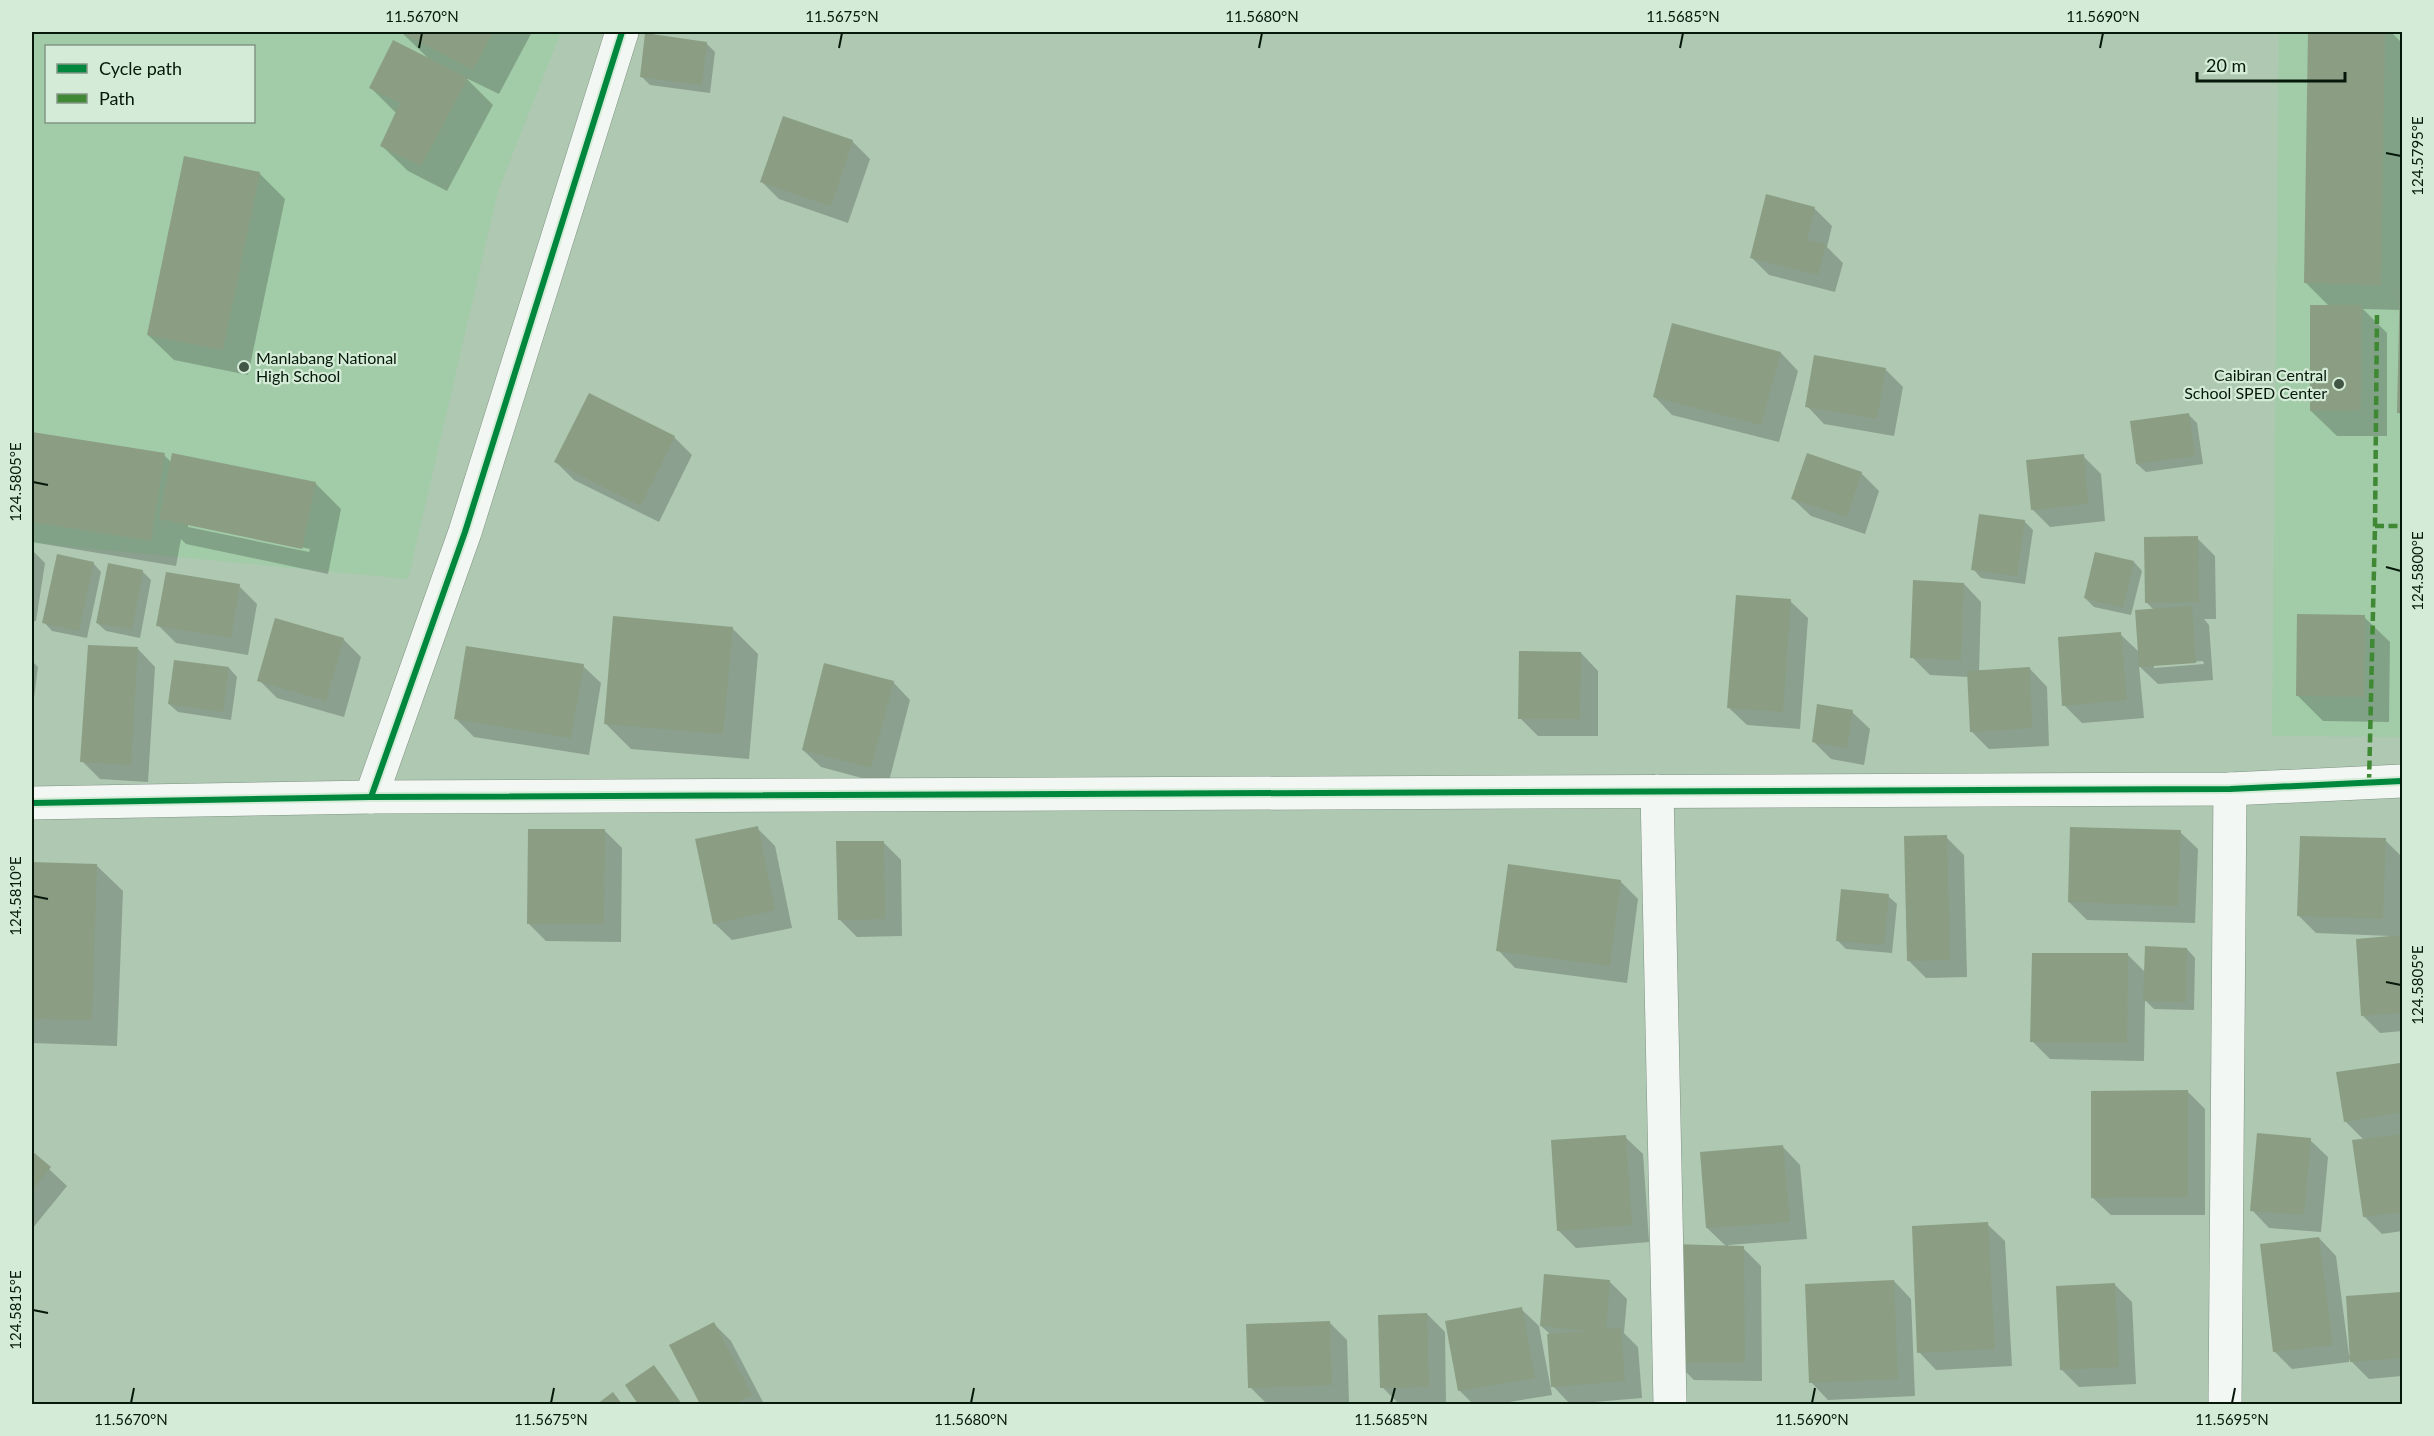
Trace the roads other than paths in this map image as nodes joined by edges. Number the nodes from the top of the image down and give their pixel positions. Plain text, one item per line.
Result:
1 (622, 32) edge
2 (2403, 781) edge
3 (2230, 789) junction
4 (1657, 791) junction
5 (371, 797) junction
6 (32, 803) edge
7 (1670, 1404) edge
8 (2225, 1404) edge

1 - 5 street
2 - 3 street
3 - 4 street
3 - 8 street
4 - 5 street
4 - 7 street
5 - 6 street

